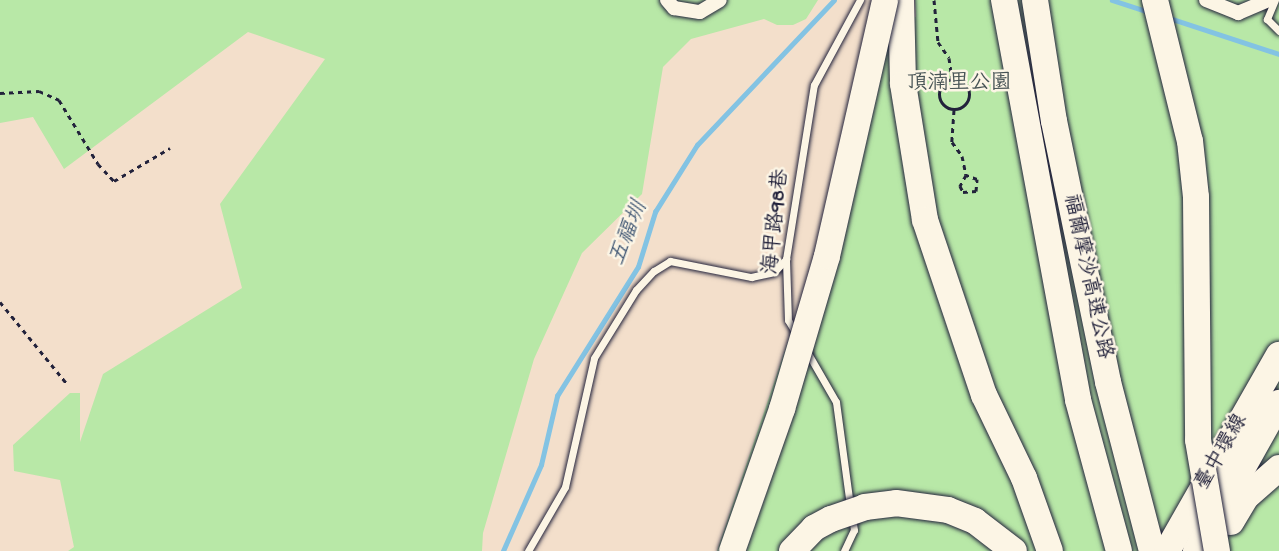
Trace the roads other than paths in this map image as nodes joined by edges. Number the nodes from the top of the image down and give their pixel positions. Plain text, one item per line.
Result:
1 (668, 0) edge
2 (720, 0) edge
3 (860, 0) edge
4 (885, 0) edge
5 (901, 0) edge
6 (1004, 0) edge
7 (1035, 0) edge
8 (1155, 0) edge
9 (1206, 0) edge
10 (1268, 0) edge
11 (1275, 0) edge
12 (1279, 31) edge
13 (786, 260) junction
14 (1279, 355) edge
15 (1279, 403) edge
16 (1279, 468) edge
17 (528, 551) edge
18 (732, 551) edge
19 (792, 551) edge
20 (844, 551) edge
21 (1014, 551) edge
22 (1050, 551) edge
23 (1119, 551) edge
24 (1152, 551) edge
25 (1167, 551) edge
26 (1196, 551) edge
27 (1215, 551) edge

1 - 2 street
3 - 13 lane, 海甲路98巷
4 - 18 highway, bridge
5 - 22 highway
6 - 23 highway, 福爾摩沙高速公路
7 - 24 highway, 福爾摩沙高速公路
8 - 27 highway, bridge
9 - 10 street
11 - 12 lane
13 - 17 lane
13 - 20 lane, 海甲路98巷
14 - 25 highway, 臺中環線
15 - 26 highway, 臺中環線
16 - 27 highway
19 - 21 highway, bridge

